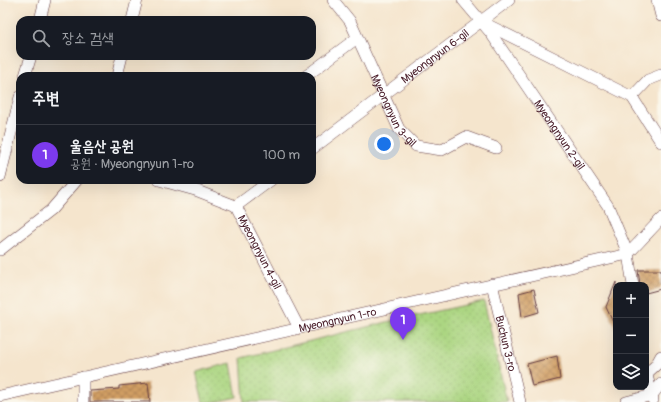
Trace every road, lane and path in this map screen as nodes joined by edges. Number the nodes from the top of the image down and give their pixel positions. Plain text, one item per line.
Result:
1 (45, 0) edge
2 (137, 0) edge
3 (333, 0) edge
4 (463, 0) edge
5 (509, 0) edge
6 (657, 0) edge
7 (41, 16) edge
8 (133, 16) edge
9 (661, 16) edge
10 (482, 22) junction
11 (357, 38) junction
12 (30, 60) edge
13 (121, 60) edge
14 (26, 72) edge
15 (117, 72) edge
16 (311, 72) edge
17 (661, 75) edge
18 (384, 95) junction
19 (632, 96) junction
20 (16, 113) edge
21 (661, 142) edge
22 (316, 146) edge
23 (496, 148) dead end
24 (0, 177) edge
25 (74, 184) edge
26 (266, 184) edge
27 (198, 185) edge
28 (236, 206) junction
29 (661, 219) edge
30 (0, 250) edge
31 (628, 254) junction
32 (633, 282) edge
33 (492, 284) junction
34 (299, 328) junction
35 (661, 356) edge
36 (649, 370) edge
37 (83, 377) junction
38 (661, 384) edge
39 (649, 385) edge
40 (0, 396) edge
41 (652, 398) edge
42 (83, 402) edge
43 (520, 402) edge
44 (626, 402) edge

1 - 7 street
2 - 8 street
3 - 11 street, Myeongnyun 3-gil
4 - 10 street, Myeongnyun 2-gil
5 - 10 street, Myeongnyun 6-gil
6 - 9 street
10 - 18 street, Myeongnyun 6-gil
10 - 19 street, Myeongnyun 2-gil
10 - 31 street, Myeongnyun 2-gil
11 - 16 street
11 - 18 street, Myeongnyun 3-gil
12 - 14 street
13 - 15 street
17 - 19 street
18 - 22 street, Myeongnyun 6-gil
18 - 23 street, Myeongnyun 3-gil
19 - 21 street
20 - 24 street
25 - 30 street
26 - 28 street
27 - 28 street, Myeongnyun 4-gil
28 - 34 street, Myeongnyun 4-gil
29 - 31 street
31 - 32 street, Myeongnyun 2-gil
31 - 33 street, Myeongnyun 1-ro
33 - 34 street, Myeongnyun 1-ro
33 - 43 street, Buchun 3-ro
34 - 37 street, Myeongnyun 1-ro
35 - 36 street
37 - 40 street, Myeongnyun 1-ro
37 - 42 street
38 - 41 street
39 - 41 street
41 - 44 street

